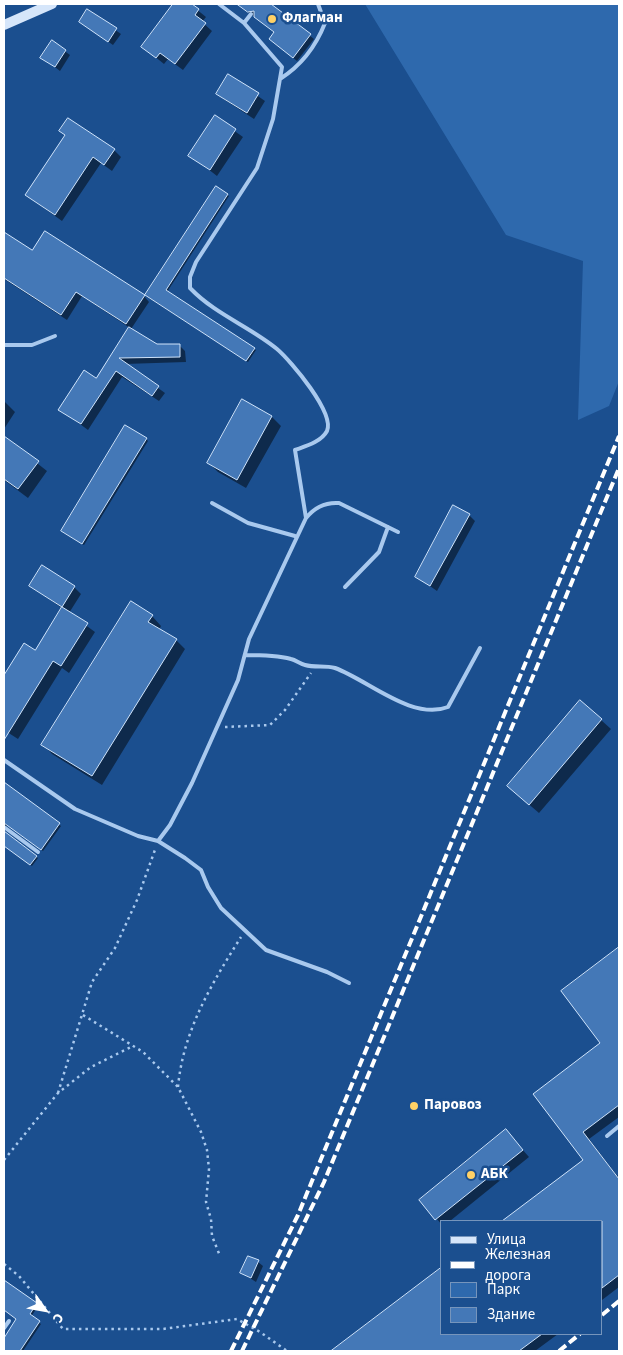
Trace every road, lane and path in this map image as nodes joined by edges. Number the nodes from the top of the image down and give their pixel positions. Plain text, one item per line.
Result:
1 (52, 4) edge
2 (219, 4) edge
3 (318, 4) edge
4 (251, 14) dead end
5 (4, 24) edge
6 (244, 24) junction
7 (280, 78) junction
8 (55, 336) dead end
9 (4, 345) edge
10 (212, 503) dead end
11 (306, 518) junction
12 (388, 527) junction
13 (398, 532) dead end
14 (295, 536) junction
15 (345, 587) dead end
16 (480, 648) dead end
17 (245, 655) junction
18 (315, 665) junction
19 (216, 728) junction
20 (4, 760) edge
21 (4, 827) edge
22 (158, 841) junction
23 (38, 852) dead end
24 (244, 931) junction
25 (349, 983) dead end
26 (83, 1015) junction
27 (132, 1047) junction
28 (178, 1087) junction
29 (58, 1093) junction
30 (619, 1126) edge
31 (607, 1136) dead end
32 (4, 1160) edge
33 (220, 1256) dead end
34 (4, 1264) edge
35 (9, 1321) dead end
36 (4, 1328) edge
37 (287, 1351) edge

1 - 5 main road
2 - 6 lane
3 - 7 lane
4 - 6 lane
6 - 7 lane
7 - 11 lane
8 - 9 lane
10 - 14 lane
11 - 12 lane
11 - 14 lane
12 - 13 lane
12 - 15 lane
14 - 17 lane
16 - 18 lane
17 - 18 lane
17 - 19 lane
18 - 19 path
19 - 22 lane
20 - 22 lane
21 - 23 lane
22 - 24 lane
22 - 26 path
24 - 25 lane
24 - 28 path
26 - 27 path
26 - 29 path
27 - 28 path
27 - 29 path
28 - 33 path
29 - 32 path
30 - 31 lane
34 - 37 path
35 - 36 lane

